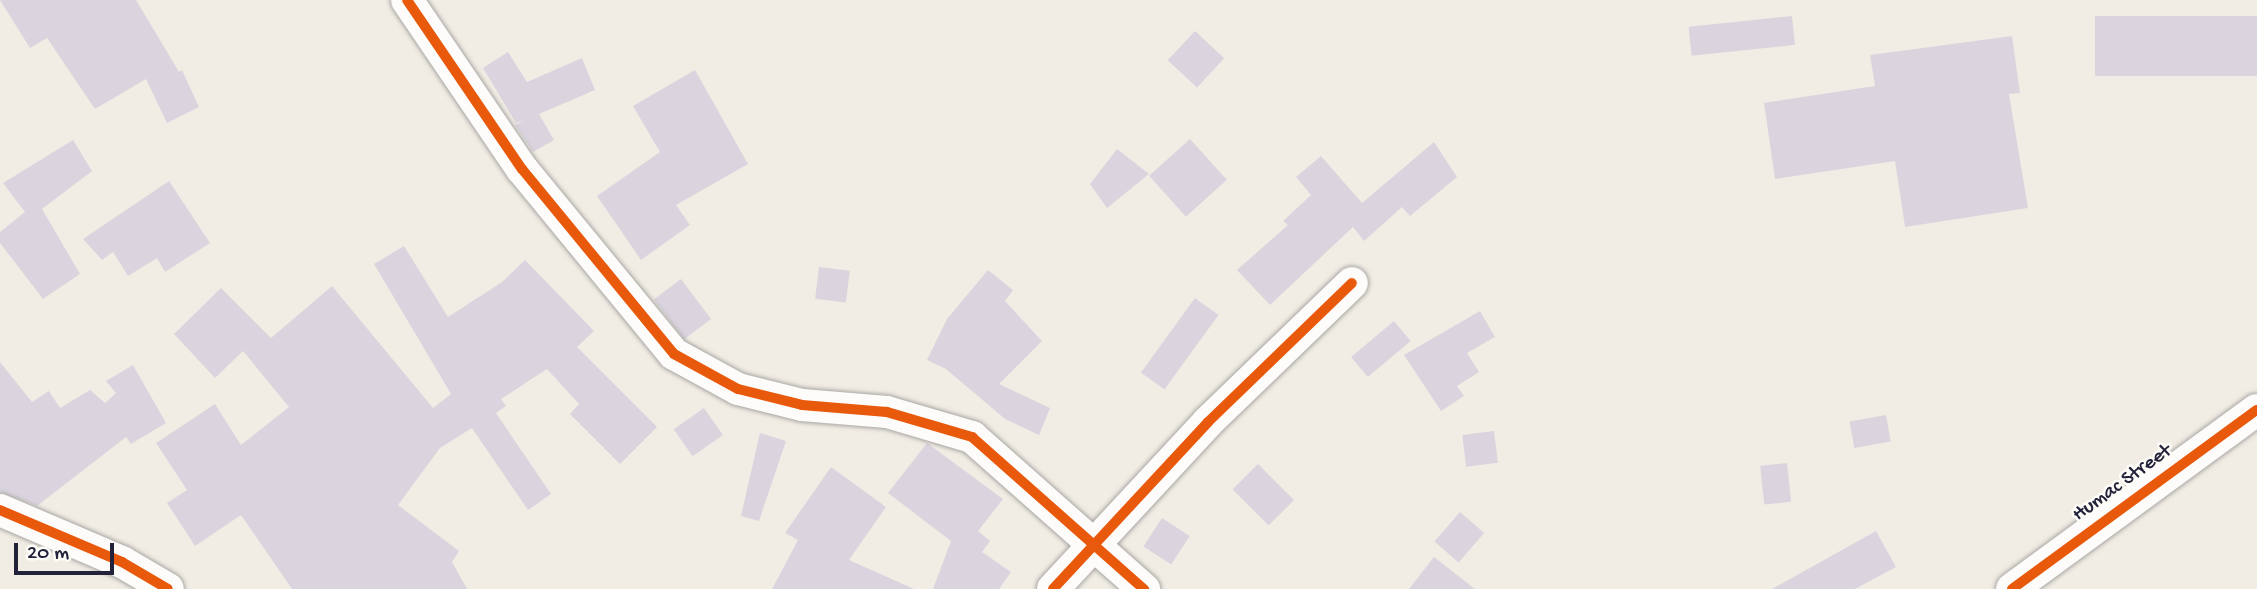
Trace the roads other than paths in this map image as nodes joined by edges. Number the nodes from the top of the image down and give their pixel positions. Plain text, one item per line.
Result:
1 (407, 0) edge
2 (1352, 283) dead end
3 (2257, 410) edge
4 (0, 510) edge
5 (1092, 544) junction
6 (168, 589) edge
7 (1053, 589) edge
8 (1144, 589) edge
9 (2012, 589) edge

1 - 5 street
2 - 5 street
3 - 9 street, Humac Street
4 - 6 street
5 - 7 street
5 - 8 street

